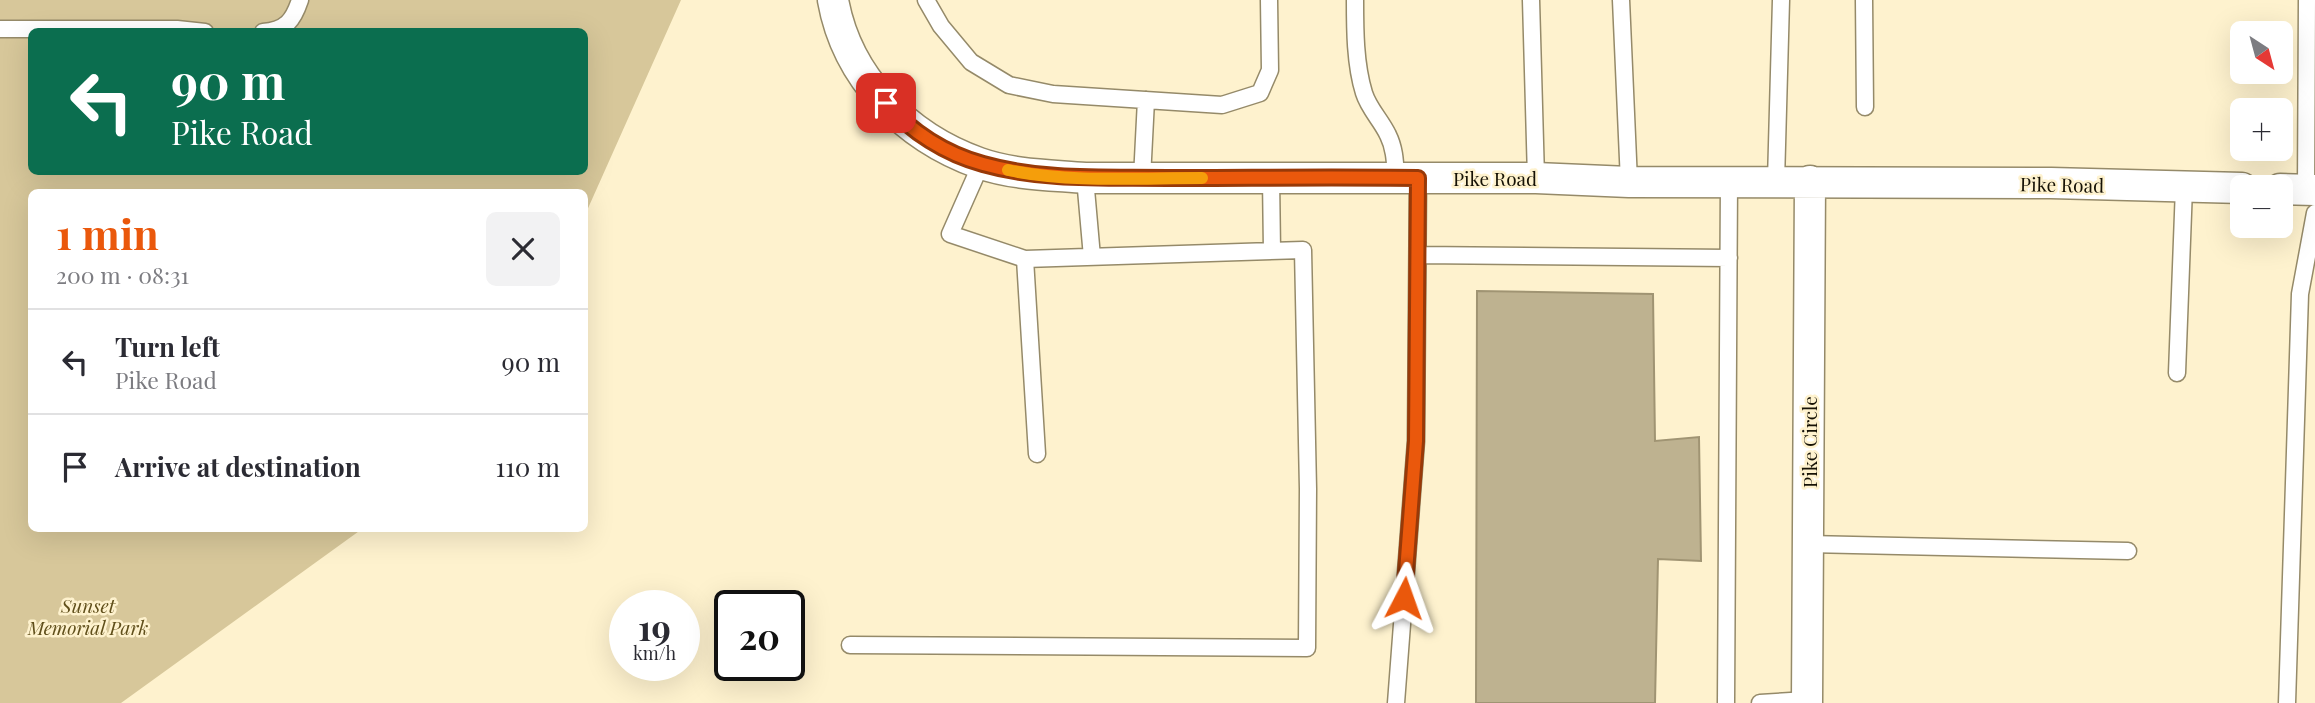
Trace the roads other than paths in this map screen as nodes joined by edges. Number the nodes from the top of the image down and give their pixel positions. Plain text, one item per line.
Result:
1 (300, 0) edge
2 (833, 0) edge
3 (926, 0) edge
4 (1269, 0) edge
5 (1355, 0) edge
6 (1531, 0) edge
7 (1622, 0) edge
8 (1781, 0) edge
9 (1864, 0) edge
10 (2308, 0) edge
11 (276, 28) edge
12 (0, 29) edge
13 (28, 29) edge
14 (1146, 100) junction
15 (1865, 107) dead end
16 (981, 164) junction
17 (1085, 178) junction
18 (1142, 178) junction
19 (1271, 178) junction
20 (1407, 178) junction
21 (1536, 178) junction
22 (1729, 181) junction
23 (1776, 181) junction
24 (1810, 181) junction
25 (1629, 182) junction
26 (2184, 187) junction
27 (2230, 188) edge
28 (2304, 196) edge
29 (1272, 251) junction
30 (1418, 255) junction
31 (1092, 257) junction
32 (1728, 258) junction
33 (1025, 259) junction
34 (2177, 373) dead end
35 (1037, 454) dead end
36 (1808, 544) junction
37 (2128, 551) dead end
38 (850, 645) dead end
39 (1807, 702) edge
40 (1396, 703) edge
41 (1726, 703) edge
42 (1760, 703) edge
43 (2287, 703) edge

1 - 11 lane
2 - 16 street, Pike Road
3 - 14 lane
4 - 14 lane
5 - 20 lane
6 - 21 lane
7 - 25 lane
8 - 23 lane
9 - 15 lane
10 - 28 lane
12 - 13 lane
14 - 18 lane
16 - 17 street, Pike Road
16 - 33 lane
17 - 18 street, Pike Road
17 - 31 lane
18 - 19 street, Pike Road
19 - 20 street, Pike Road
19 - 29 lane
20 - 21 street, Pike Road
20 - 30 lane
21 - 25 street, Pike Road
22 - 23 street, Pike Road
22 - 25 street, Pike Road
22 - 32 lane
23 - 24 street, Pike Road
24 - 26 street, Pike Road
24 - 36 street, Pike Circle
26 - 27 street, Pike Road
26 - 34 lane
28 - 43 lane
29 - 31 lane
29 - 38 lane
30 - 32 lane
30 - 40 lane
31 - 33 lane
32 - 41 lane
33 - 35 lane
36 - 37 lane
36 - 39 street, Pike Circle
39 - 42 lane

